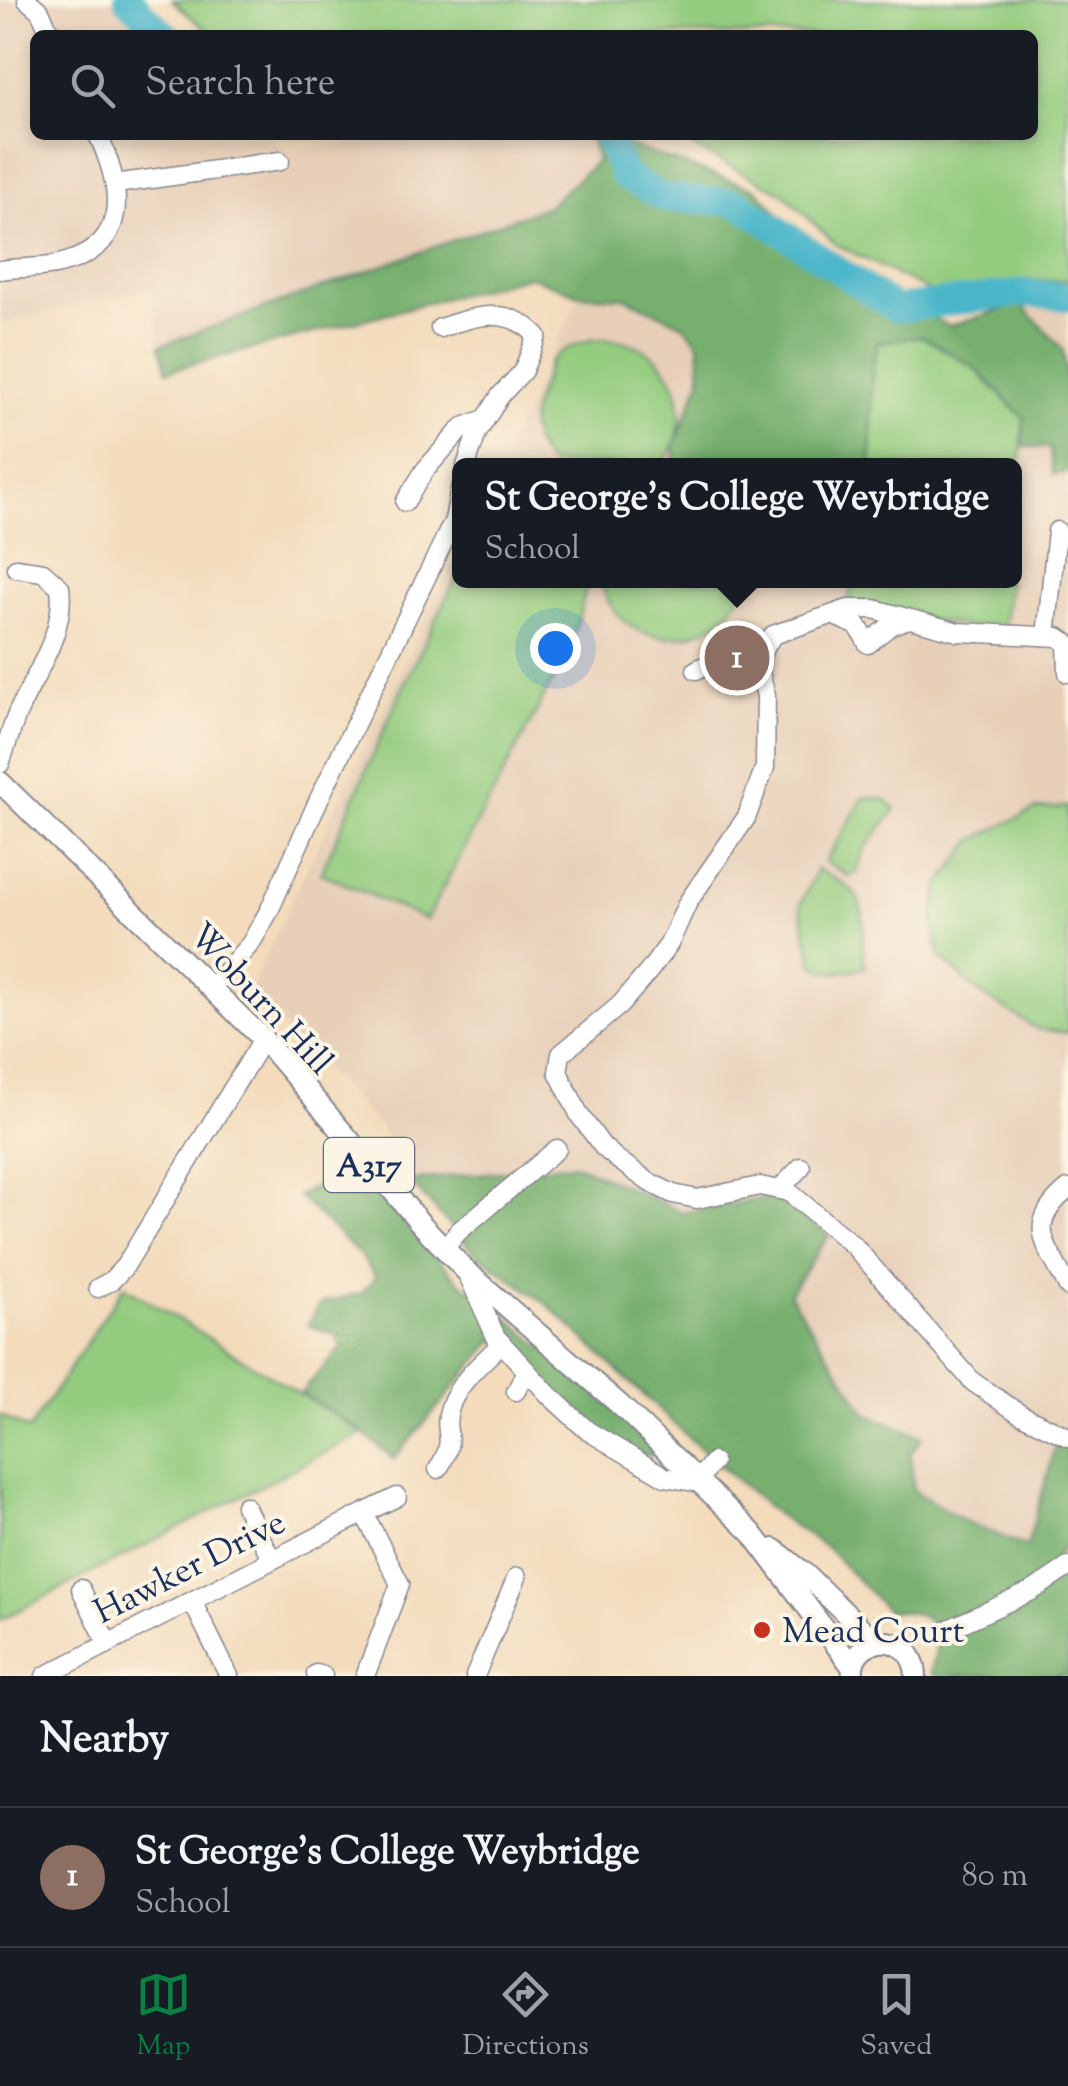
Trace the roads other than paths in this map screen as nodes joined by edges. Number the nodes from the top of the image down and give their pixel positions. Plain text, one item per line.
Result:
1 (27, 0) edge
2 (49, 30) edge
3 (100, 140) edge
4 (280, 161) dead end
5 (115, 184) junction
6 (0, 270) edge
7 (440, 328) dead end
8 (486, 419) junction
9 (469, 458) edge
10 (405, 502) dead end
11 (452, 524) edge
12 (1057, 531) dead end
13 (16, 568) dead end
14 (832, 614) junction
15 (909, 619) junction
16 (1059, 636) edge
17 (760, 664) junction
18 (696, 670) dead end
19 (1068, 673) edge
20 (0, 702) edge
21 (16, 717) junction
22 (0, 764) edge
23 (0, 782) edge
24 (212, 987) junction
25 (263, 1039) junction
26 (557, 1150) dead end
27 (801, 1166) dead end
28 (780, 1189) junction
29 (1068, 1189) edge
30 (444, 1248) junction
31 (465, 1270) junction
32 (1068, 1286) edge
33 (98, 1288) dead end
34 (502, 1344) junction
35 (527, 1371) junction
36 (516, 1391) dead end
37 (1068, 1436) edge
38 (713, 1462) dead end
39 (438, 1469) dead end
40 (699, 1482) junction
41 (396, 1497) dead end
42 (245, 1506) dead end
43 (364, 1513) junction
44 (752, 1534) junction
45 (272, 1560) junction
46 (1068, 1567) edge
47 (517, 1577) dead end
48 (81, 1589) dead end
49 (192, 1601) junction
50 (949, 1629) dead end
51 (876, 1642) junction
52 (108, 1644) junction
53 (852, 1671) edge
54 (370, 1675) edge
55 (44, 1676) edge
56 (229, 1676) edge
57 (475, 1676) edge
58 (916, 1676) edge

1 - 2 street
3 - 5 street
4 - 5 street
5 - 6 street
7 - 8 street
8 - 9 street
8 - 10 street
11 - 24 street
12 - 16 street
13 - 21 street
14 - 15 street
14 - 15 street
14 - 17 street
15 - 16 street
16 - 19 street
17 - 18 street
17 - 28 street
20 - 21 street
21 - 22 street
23 - 24 main road, Woburn Hill / A317
24 - 25 main road, Woburn Hill / A317
25 - 30 main road, Woburn Hill / A317
25 - 33 street
26 - 30 street
27 - 28 street
28 - 37 street
29 - 32 street
30 - 31 main road, Woburn Hill / A317
31 - 34 street, Woburn Hill
31 - 40 main road, Woburn Hill / A317
34 - 35 street, Woburn Hill
34 - 39 street
35 - 36 street
35 - 40 street, Woburn Hill
38 - 40 street
40 - 44 main road, Woburn Hill / A317
41 - 43 street, Hawker Drive
42 - 45 street
43 - 45 street, Hawker Drive
43 - 54 street
44 - 51 main road, Woburn Hill / A317
44 - 53 main road, Woburn Hill / A317
45 - 49 street, Hawker Drive
46 - 50 street
47 - 57 street
48 - 52 street
49 - 52 street, Hawker Drive
49 - 56 street
51 - 53 main road
51 - 58 main road, Woburn Hill
52 - 55 street, Hawker Drive

